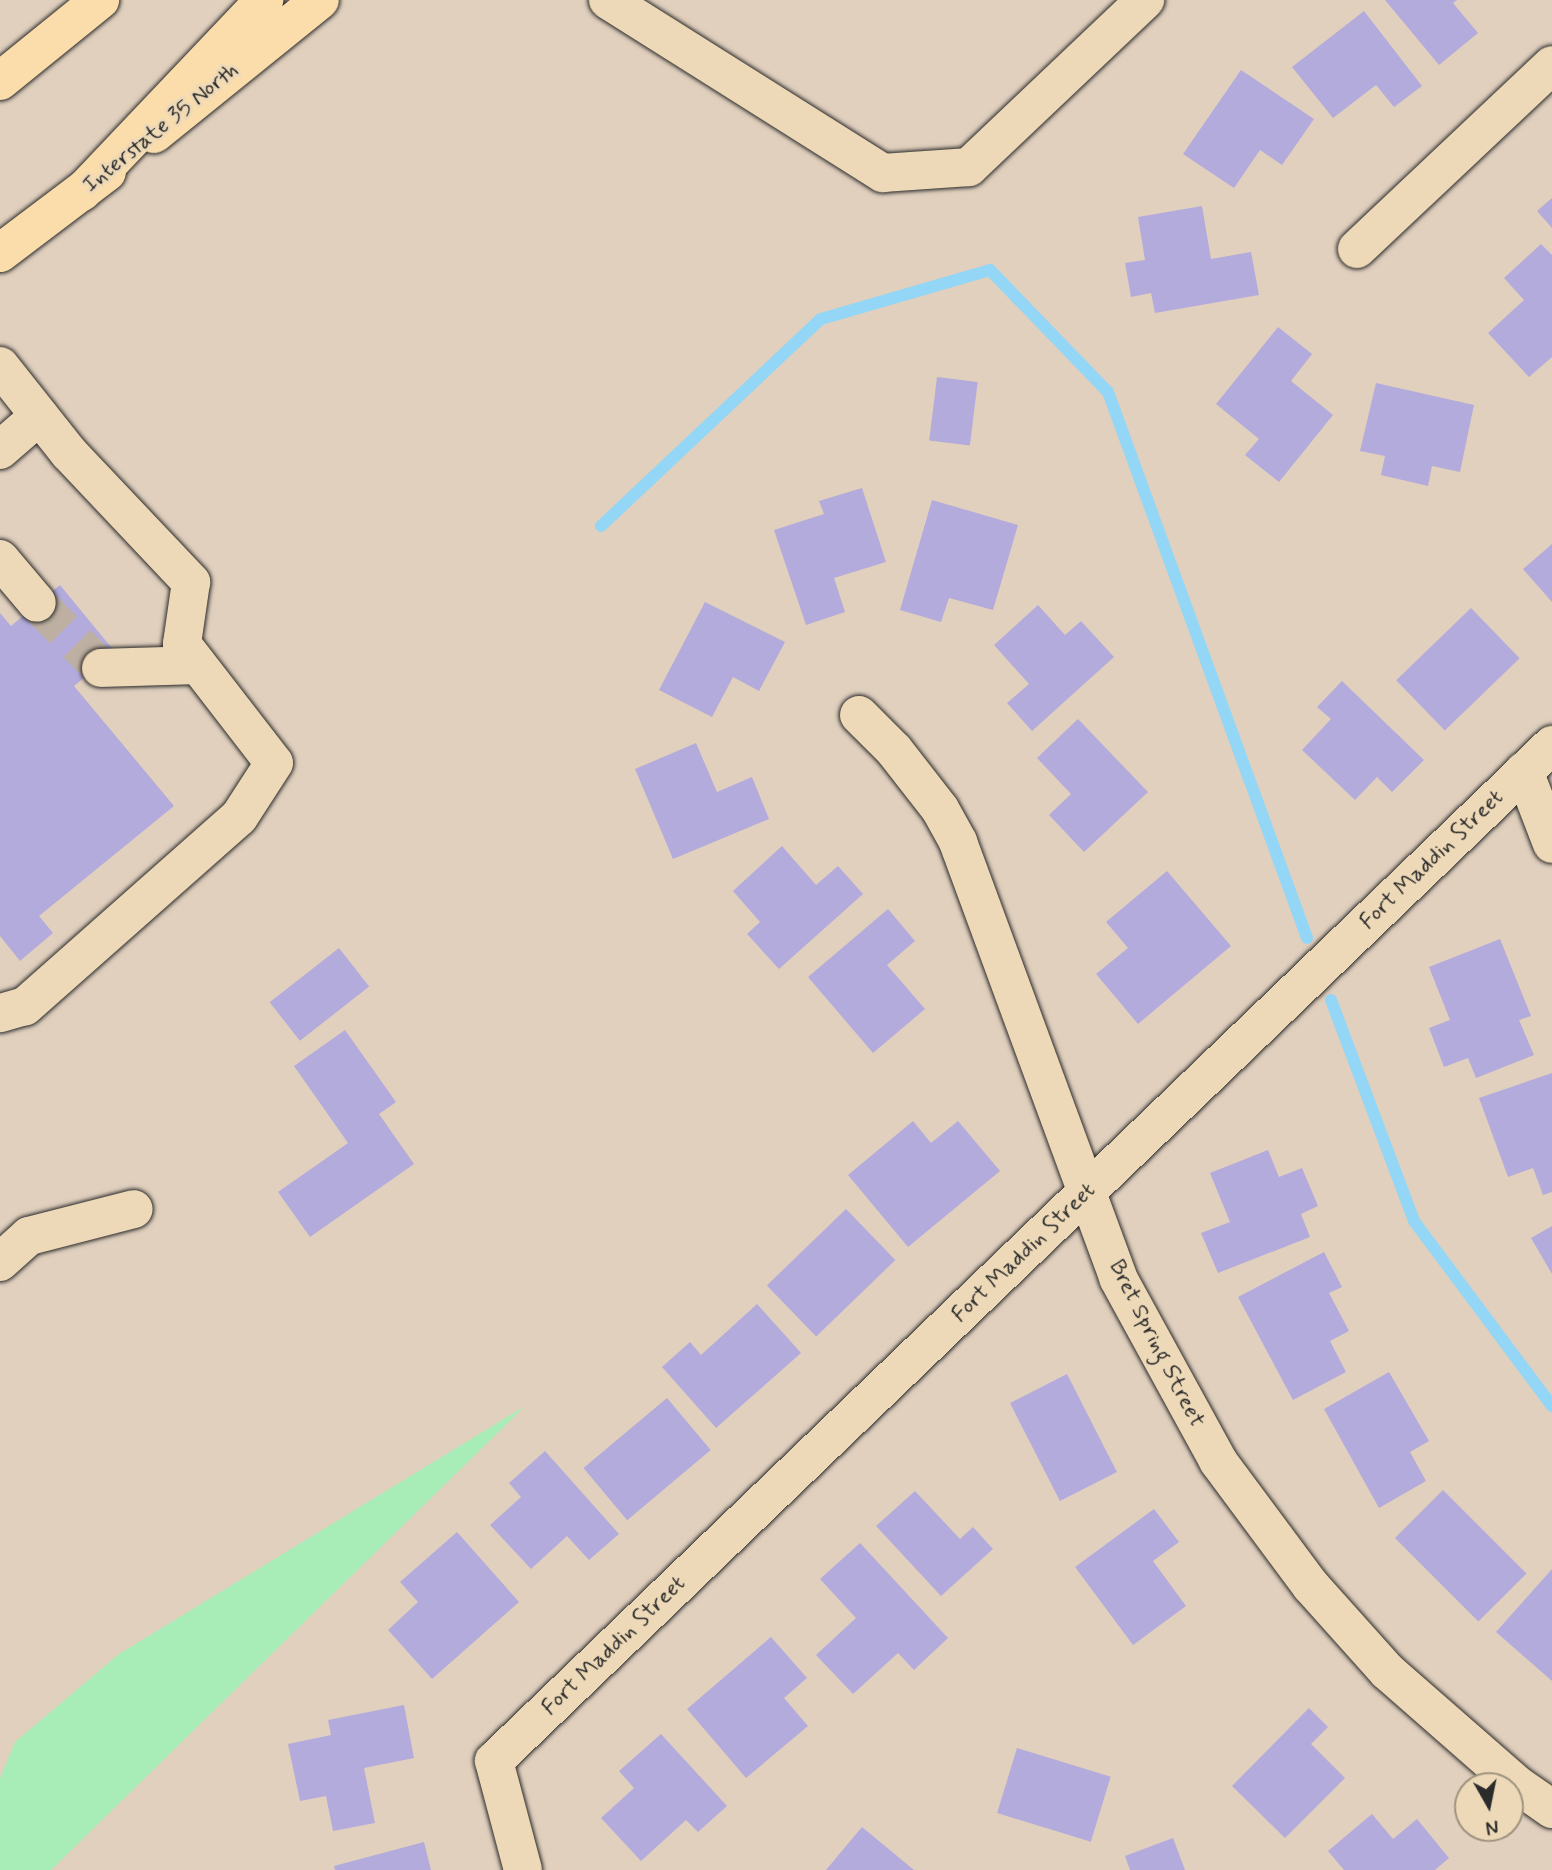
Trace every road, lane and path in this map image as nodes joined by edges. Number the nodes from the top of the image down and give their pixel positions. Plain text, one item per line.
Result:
1 (100, 0) edge
2 (264, 0) edge
3 (320, 0) edge
4 (608, 0) edge
5 (1145, 0) edge
6 (1552, 65) edge
7 (0, 81) edge
8 (82, 192) junction
9 (1357, 249) dead end
10 (0, 254) edge
11 (0, 366) edge
12 (38, 416) junction
13 (0, 450) edge
14 (0, 559) edge
15 (37, 603) tunnel mouth
16 (197, 665) junction
17 (101, 668) dead end
18 (859, 715) dead end
19 (1552, 745) edge
20 (1524, 771) junction
21 (1552, 844) edge
22 (0, 1013) edge
23 (1087, 1193) junction
24 (134, 1209) dead end
25 (0, 1262) edge
26 (1552, 1809) edge
27 (523, 1870) edge

1 - 7 main road
2 - 8 main road
3 - 8 main road, Interstate 35 North
4 - 5 street
6 - 9 street
8 - 10 main road, Interstate 35 North
11 - 12 street
12 - 13 street
12 - 16 street
14 - 15 street
16 - 17 street
16 - 22 street
18 - 23 street, Bret Spring Street
19 - 20 street, Fort Maddin Street
20 - 21 street
20 - 23 street, Fort Maddin Street
23 - 26 street, Bret Spring Street
23 - 27 street, Fort Maddin Street
24 - 25 street

